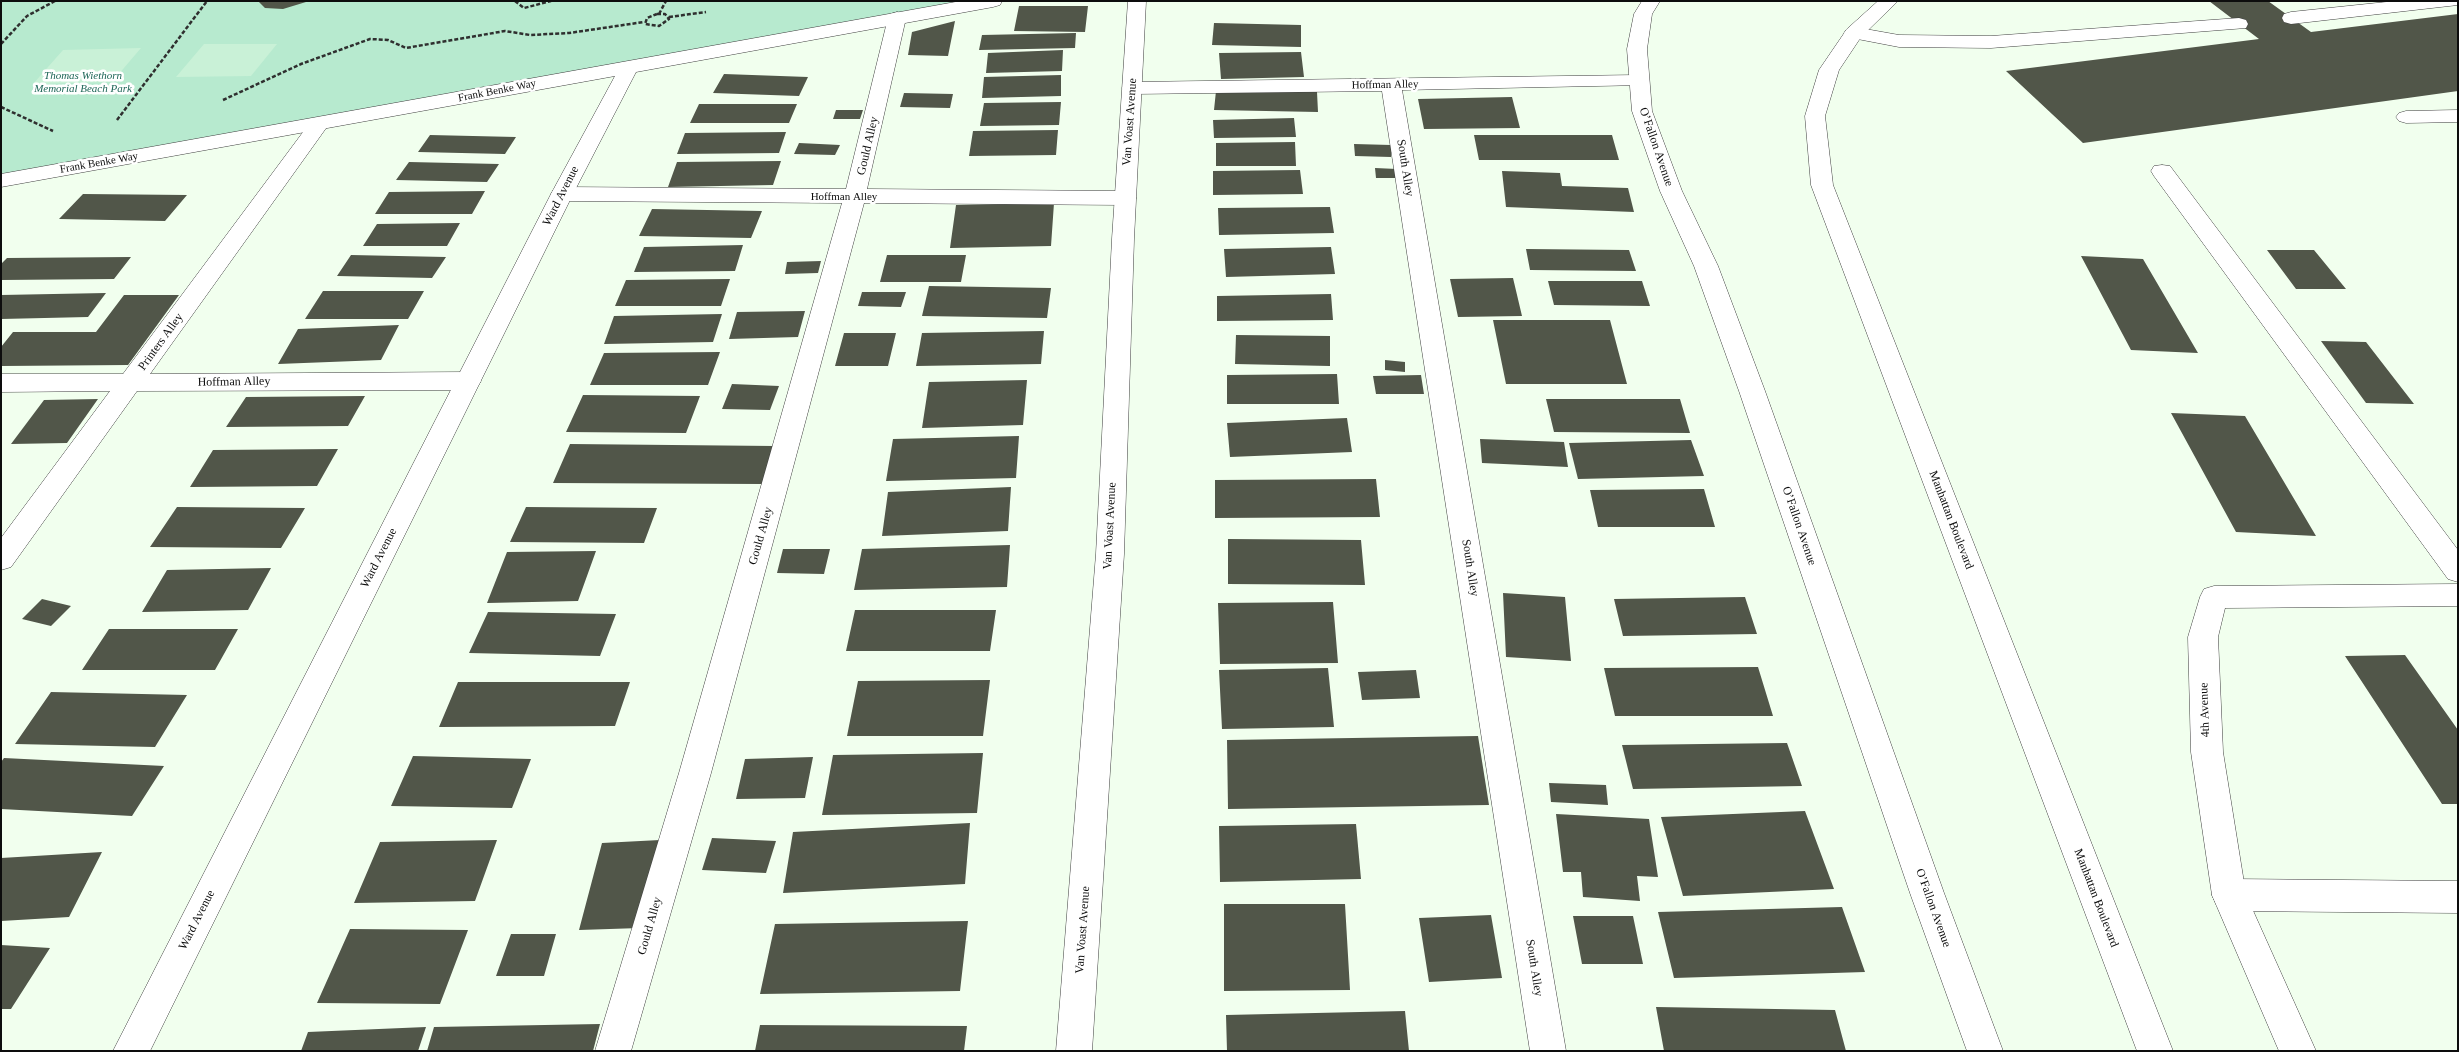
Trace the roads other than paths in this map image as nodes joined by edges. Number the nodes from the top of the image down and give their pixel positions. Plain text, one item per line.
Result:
1 (993, 1) edge
2 (1137, 1) edge
3 (1651, 1) edge
4 (1889, 1) edge
5 (2452, 1) edge
6 (897, 18) junction
7 (2291, 18) dead end
8 (2239, 24) dead end
9 (1854, 33) junction
10 (629, 67) junction
11 (1638, 81) junction
12 (1392, 85) junction
13 (1132, 88) junction
14 (2458, 116) edge
15 (2406, 117) dead end
16 (319, 124) junction
17 (2162, 171) dead end
18 (3, 182) edge
19 (562, 194) junction
20 (856, 198) junction
21 (1125, 198) junction
22 (468, 381) junction
23 (1, 383) edge
24 (131, 383) junction
25 (1, 559) edge
26 (2458, 571) edge
27 (2458, 595) edge
28 (2229, 895) junction
29 (2458, 897) edge
30 (131, 1051) edge
31 (613, 1051) edge
32 (1074, 1051) edge
33 (1548, 1051) edge
34 (1985, 1051) edge
35 (2155, 1051) edge
36 (2298, 1051) edge

1 - 6 street, Frank Benke Way
2 - 13 street, Van Voast Avenue
3 - 11 street, O’Fallon Avenue
4 - 9 street, Manhattan Boulevard
5 - 7 street
6 - 10 street, Frank Benke Way
6 - 20 street, Gould Alley
8 - 9 street
9 - 35 street, Manhattan Boulevard
10 - 16 street, Frank Benke Way
10 - 19 street, Ward Avenue
11 - 12 street, Hoffman Alley
11 - 34 street, O’Fallon Avenue
12 - 13 street, Hoffman Alley
12 - 33 street, South Alley
13 - 21 street, Van Voast Avenue
14 - 15 street
16 - 18 street, Frank Benke Way
16 - 24 street, Printers Alley
17 - 26 street
19 - 20 street, Hoffman Alley
19 - 22 street, Ward Avenue
20 - 21 street, Hoffman Alley
20 - 31 street, Gould Alley
21 - 32 street, Van Voast Avenue
22 - 24 street, Hoffman Alley
22 - 30 street, Ward Avenue
23 - 24 street, Hoffman Alley
24 - 25 street, Printers Alley
27 - 28 street, 4th Avenue
28 - 29 street
28 - 36 street, 4th Avenue

